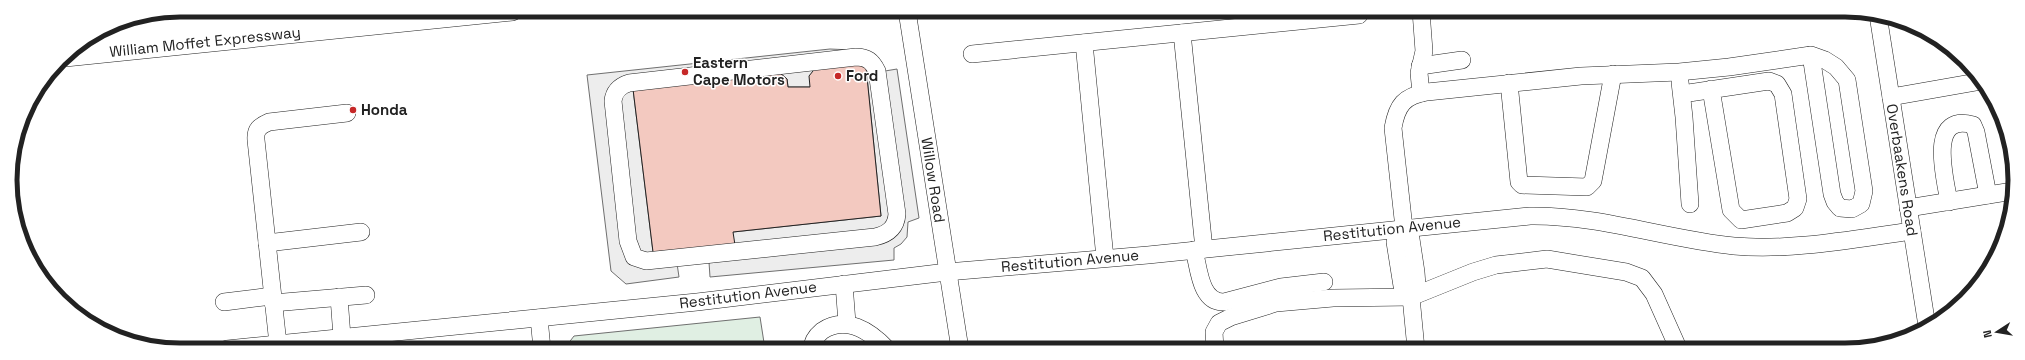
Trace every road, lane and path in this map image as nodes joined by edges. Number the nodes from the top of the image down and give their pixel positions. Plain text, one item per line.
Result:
1 (274, 17) edge
2 (444, 17) edge
3 (908, 17) edge
4 (1339, 17) edge
5 (1421, 17) edge
6 (1879, 21) edge
7 (1182, 33) junction
8 (106, 35) edge
9 (1084, 43) junction
10 (972, 54) dead end
11 (76, 55) edge
12 (1811, 55) junction
13 (1462, 60) dead end
14 (1420, 66) junction
15 (1679, 72) junction
16 (1613, 74) junction
17 (1975, 82) edge
18 (1509, 83) junction
19 (1711, 89) junction
20 (616, 90) joint
21 (1421, 93) junction
22 (1682, 94) junction
23 (1891, 97) junction
24 (347, 113) dead end
25 (2008, 192) edge
26 (1988, 195) junction
27 (1949, 202) junction
28 (1690, 204) dead end
29 (1908, 208) junction
30 (1404, 228) junction
31 (1912, 231) junction
32 (361, 232) dead end
33 (267, 243) junction
34 (1199, 249) junction
35 (1105, 258) junction
36 (947, 272) junction
37 (1324, 282) dead end
38 (844, 284) junction
39 (366, 295) dead end
40 (1411, 296) junction
41 (339, 297) junction
42 (273, 300) junction
43 (224, 302) dead end
44 (539, 318) junction
45 (1926, 321) edge
46 (847, 323) junction
47 (342, 337) junction
48 (278, 343) edge
49 (287, 343) edge
50 (541, 343) edge
51 (813, 343) edge
52 (881, 343) edge
53 (959, 343) edge
54 (1215, 343) edge
55 (1415, 343) edge
56 (1676, 343) edge

1 - 8 main road, William Moffet Expressway
2 - 11 main road, William Moffet Expressway
3 - 36 street, Willow Road
4 - 7 street
5 - 14 street
6 - 23 street, Overbaakens Road
7 - 9 street
7 - 34 street
9 - 10 street
9 - 35 street
12 - 12 street
12 - 15 street
13 - 14 street
14 - 21 street
15 - 16 street
15 - 22 street
16 - 18 street
16 - 18 street
17 - 23 street
18 - 21 street
19 - 19 street
19 - 22 street
20 - 20 street
21 - 30 street
22 - 28 street
23 - 29 street, Overbaakens Road
24 - 33 street
25 - 26 street
26 - 27 street
26 - 27 street
27 - 29 street
29 - 31 street, Overbaakens Road
30 - 31 street, Restitution Avenue
30 - 34 street, Restitution Avenue
30 - 40 street
31 - 45 street, Overbaakens Road
32 - 33 street
33 - 42 street
34 - 35 street, Restitution Avenue
34 - 37 street
35 - 36 street, Restitution Avenue
36 - 38 street, Restitution Avenue
36 - 53 street, Willow Road
38 - 44 street, Restitution Avenue
38 - 46 street
39 - 41 street
40 - 54 street
40 - 55 street
40 - 56 street
41 - 42 street
41 - 47 street
42 - 43 street
42 - 48 street
44 - 47 street, Restitution Avenue
44 - 50 street
46 - 51 street
46 - 52 street
47 - 49 street, Restitution Avenue

